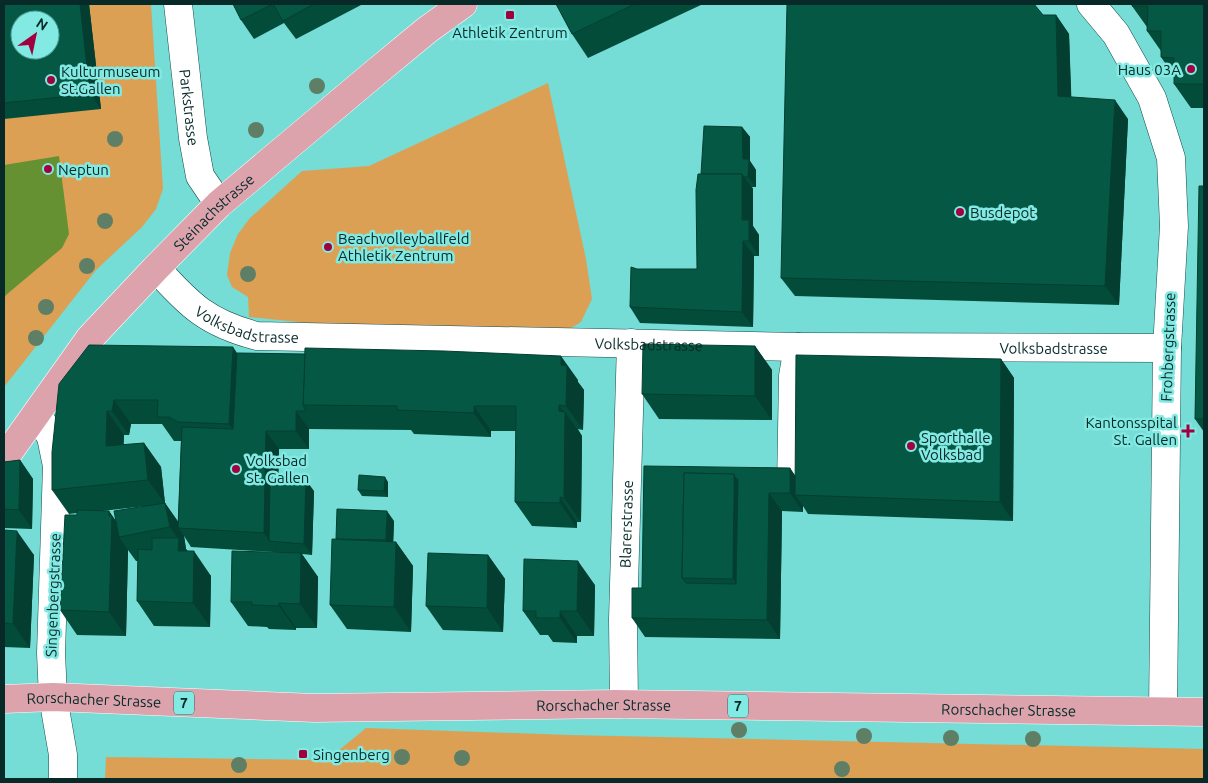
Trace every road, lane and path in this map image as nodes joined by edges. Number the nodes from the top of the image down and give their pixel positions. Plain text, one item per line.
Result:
1 (178, 4) edge
2 (463, 4) edge
3 (1091, 4) edge
4 (219, 204) junction
5 (156, 268) junction
6 (631, 343) junction
7 (798, 347) junction
8 (1167, 348) junction
9 (37, 414) junction
10 (4, 459) edge
11 (791, 487) edge
12 (53, 697) junction
13 (4, 699) edge
14 (624, 704) junction
15 (1163, 711) junction
16 (1204, 712) edge
17 (63, 779) edge

1 - 4 street, Parkstrasse
2 - 4 main road, Steinachstrasse
3 - 8 street, Frohbergstrasse
4 - 5 main road, Steinachstrasse
5 - 6 street, Volksbadstrasse
5 - 9 main road, Steinachstrasse
6 - 7 street, Volksbadstrasse
6 - 14 street, Blarerstrasse
7 - 8 street, Volksbadstrasse
7 - 11 street
8 - 15 street, Frohbergstrasse
9 - 10 main road, Steinachstrasse
9 - 12 street, Singenbergstrasse
12 - 13 main road, Rorschacher Strasse / 7
12 - 14 main road, Rorschacher Strasse / 7
12 - 17 street, Singenbergstrasse
14 - 15 main road, Rorschacher Strasse / 7
15 - 16 main road, Rorschacher Strasse / 7

